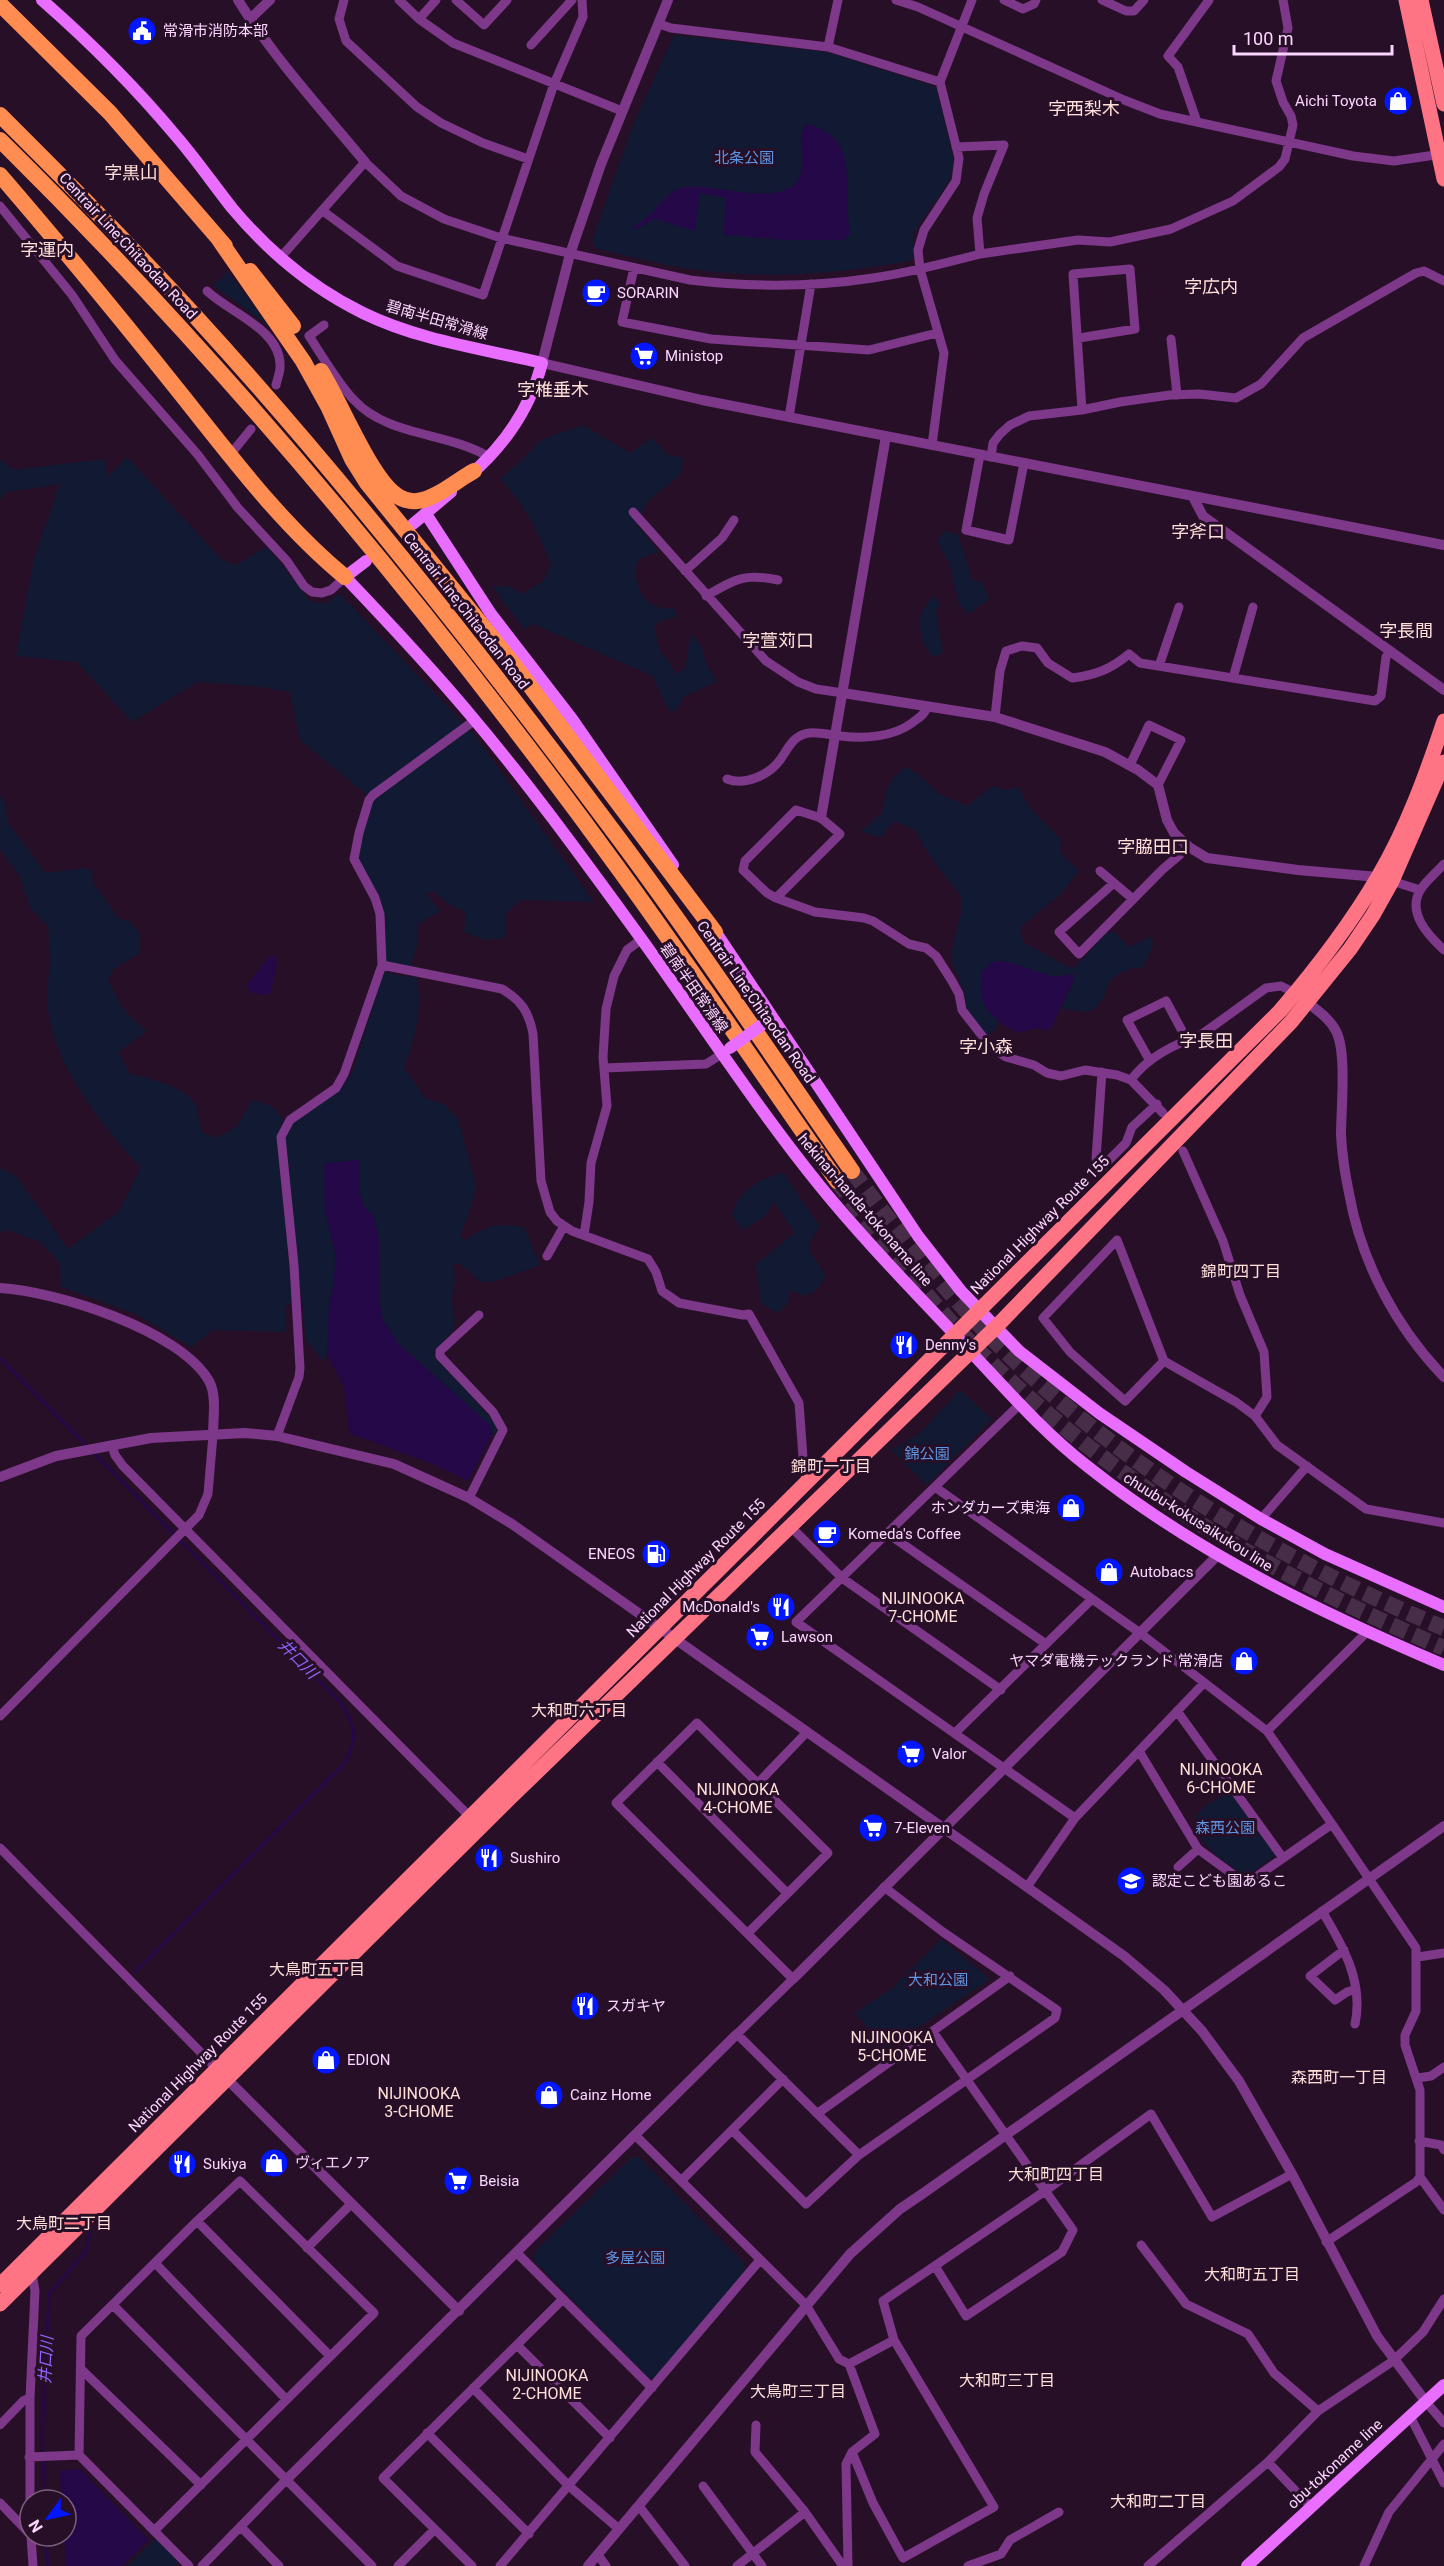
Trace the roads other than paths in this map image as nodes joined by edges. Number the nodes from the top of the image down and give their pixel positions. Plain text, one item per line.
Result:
1 (42, 0) edge
2 (238, 0) edge
3 (270, 0) edge
4 (344, 0) edge
5 (399, 0) edge
6 (436, 0) edge
7 (456, 0) edge
8 (507, 0) edge
9 (572, 0) edge
10 (582, 0) edge
11 (668, 0) edge
12 (838, 0) edge
13 (896, 0) edge
14 (972, 0) edge
15 (1004, 0) edge
16 (1036, 0) edge
17 (1102, 0) edge
18 (1144, 0) edge
19 (1209, 0) edge
20 (1283, 0) edge
21 (1406, 0) edge
22 (1421, 0) edge
23 (0, 4) edge
24 (250, 19) junction
25 (419, 19) junction
26 (659, 24) junction
27 (962, 27) junction
28 (531, 45) dead end
29 (828, 47) junction
30 (1442, 79) edge
31 (940, 82) junction
32 (554, 84) junction
33 (1444, 104) edge
34 (622, 111) junction
35 (0, 115) edge
36 (1197, 122) junction
37 (0, 140) edge
38 (1289, 143) junction
39 (956, 147) junction
40 (1441, 154) edge
41 (528, 159) junction
42 (364, 162) junction
43 (0, 175) edge
44 (1444, 179) edge
45 (0, 206) edge
46 (323, 211) junction
47 (218, 238) junction
48 (501, 238) junction
49 (570, 254) junction
50 (980, 254) junction
51 (280, 258) junction
52 (634, 268) junction
53 (920, 269) junction
54 (1444, 281) edge
55 (811, 284) junction
56 (207, 291) dead end
57 (324, 325) dead end
58 (937, 333) junction
59 (1079, 338) junction
60 (1171, 339) dead end
61 (799, 345) junction
62 (542, 363) junction
63 (276, 385) dead end
64 (1177, 395) junction
65 (1082, 410) junction
66 (789, 417) junction
67 (251, 429) dead end
68 (886, 436) junction
69 (932, 445) junction
70 (230, 455) junction
71 (985, 456) junction
72 (489, 457) junction
73 (1024, 463) junction
74 (474, 471) junction
75 (1194, 497) junction
76 (633, 512) dead end
77 (426, 514) junction
78 (734, 520) dead end
79 (413, 524) dead end
80 (1444, 545) edge
81 (366, 561) dead end
82 (685, 571) junction
83 (345, 577) junction
84 (778, 580) dead end
85 (706, 596) junction
86 (1179, 607) dead end
87 (1254, 607) dead end
88 (1390, 651) junction
89 (1159, 666) junction
90 (1233, 678) junction
91 (1444, 690) edge
92 (843, 693) junction
93 (927, 707) junction
94 (995, 717) junction
95 (475, 720) junction
96 (1444, 721) edge
97 (836, 735) junction
98 (1444, 762) edge
99 (1130, 765) junction
100 (727, 779) dead end
101 (1158, 784) junction
102 (821, 818) junction
103 (1189, 847) junction
104 (1444, 864) edge
105 (1100, 871) dead end
106 (1385, 879) junction
107 (1114, 883) junction
108 (1420, 890) junction
109 (776, 898) junction
110 (1133, 899) junction
111 (715, 932) junction
112 (642, 939) junction
113 (1444, 950) edge
114 (382, 965) junction
115 (1301, 998) junction
116 (768, 1021) junction
117 (1187, 1040) junction
118 (726, 1051) junction
119 (1150, 1061) junction
120 (604, 1068) junction
121 (1102, 1072) junction
122 (1131, 1080) junction
123 (1157, 1104) junction
124 (1163, 1113) dead end
125 (1183, 1151) dead end
126 (852, 1171) tunnel mouth
127 (837, 1181) tunnel mouth
128 (564, 1226) junction
129 (584, 1235) junction
130 (547, 1256) dead end
131 (0, 1288) edge
132 (979, 1311) junction
133 (479, 1315) dead end
134 (995, 1328) junction
135 (955, 1335) junction
136 (971, 1352) junction
137 (1164, 1361) junction
138 (1444, 1377) edge
139 (1020, 1404) junction
140 (1255, 1416) junction
141 (213, 1435) junction
142 (278, 1436) junction
143 (112, 1446) junction
144 (1307, 1466) junction
145 (0, 1477) edge
146 (807, 1482) junction
147 (935, 1487) junction
148 (469, 1497) junction
149 (1261, 1519) junction
150 (1444, 1523) edge
151 (790, 1526) junction
152 (186, 1529) junction
153 (887, 1533) junction
154 (1217, 1556) junction
155 (842, 1578) junction
156 (1092, 1599) junction
157 (1444, 1607) edge
158 (660, 1630) junction
159 (1366, 1632) junction
160 (1140, 1633) junction
161 (673, 1640) junction
162 (1046, 1644) junction
163 (1444, 1665) edge
164 (1204, 1683) junction
165 (1001, 1690) junction
166 (1177, 1711) junction
167 (0, 1716) edge
168 (1267, 1731) junction
169 (807, 1732) junction
170 (955, 1733) junction
171 (1139, 1751) junction
172 (657, 1762) junction
173 (1004, 1768) junction
174 (758, 1783) junction
175 (470, 1817) junction
176 (1075, 1818) junction
177 (1332, 1824) junction
178 (1444, 1826) edge
179 (944, 1828) junction
180 (0, 1848) edge
181 (1198, 1848) junction
182 (1283, 1858) junction
183 (1178, 1867) dead end
184 (1369, 1878) junction
185 (884, 1887) junction
186 (1027, 1887) junction
187 (787, 1893) junction
188 (1322, 1911) junction
189 (748, 1933) junction
190 (1344, 1950) junction
191 (1444, 1953) edge
192 (1418, 1957) junction
193 (1010, 1976) junction
194 (793, 1978) junction
195 (1356, 1989) junction
196 (1183, 2009) junction
197 (1355, 2024) dead end
198 (933, 2032) junction
199 (737, 2034) junction
200 (1444, 2067) edge
201 (222, 2075) junction
202 (1418, 2078) junction
203 (783, 2079) junction
204 (966, 2080) junction
205 (818, 2114) junction
206 (732, 2130) junction
207 (1005, 2135) junction
208 (636, 2136) junction
209 (1419, 2141) junction
210 (1444, 2150) edge
211 (859, 2155) junction
212 (1292, 2174) junction
213 (1420, 2177) junction
214 (681, 2181) junction
215 (1045, 2191) junction
216 (351, 2204) junction
217 (1444, 2210) edge
218 (197, 2221) junction
219 (1326, 2242) junction
220 (1142, 2245) dead end
221 (307, 2248) junction
222 (517, 2253) junction
223 (760, 2260) junction
224 (155, 2262) junction
225 (935, 2266) junction
226 (32, 2273) junction
227 (0, 2285) edge
228 (1444, 2299) edge
229 (562, 2300) junction
230 (0, 2304) edge
231 (113, 2305) junction
232 (806, 2305) junction
233 (459, 2311) junction
234 (894, 2340) junction
235 (517, 2345) junction
236 (330, 2356) junction
237 (1393, 2361) junction
238 (849, 2364) junction
239 (82, 2370) junction
240 (1444, 2385) edge
241 (473, 2388) junction
242 (652, 2388) junction
243 (30, 2398) junction
244 (286, 2399) junction
245 (1426, 2402) junction
246 (1318, 2411) junction
247 (1410, 2416) junction
248 (1444, 2422) edge
249 (0, 2425) edge
250 (756, 2425) dead end
251 (428, 2433) junction
252 (610, 2438) junction
253 (246, 2440) junction
254 (1444, 2444) edge
255 (852, 2452) junction
256 (79, 2455) junction
257 (29, 2457) junction
258 (1433, 2460) junction
259 (1269, 2462) junction
260 (286, 2480) junction
261 (1444, 2483) edge
262 (201, 2485) junction
263 (569, 2486) junction
264 (703, 2486) dead end
265 (30, 2488) edge
266 (0, 2503) edge
267 (639, 2506) junction
268 (1311, 2507) junction
269 (805, 2512) junction
270 (1059, 2512) dead end
271 (18, 2522) edge
272 (241, 2528) junction
273 (619, 2529) junction
274 (434, 2530) junction
275 (154, 2531) junction
276 (529, 2534) junction
277 (32, 2548) edge
278 (753, 2553) junction
279 (598, 2555) junction
280 (33, 2566) edge
281 (189, 2566) edge
282 (202, 2566) edge
283 (279, 2566) edge
284 (372, 2566) edge
285 (398, 2566) edge
286 (472, 2566) edge
287 (501, 2566) edge
288 (588, 2566) edge
289 (606, 2566) edge
290 (685, 2566) edge
291 (737, 2566) edge
292 (762, 2566) edge
293 (843, 2566) edge
294 (848, 2566) edge
295 (968, 2566) edge
296 (1148, 2566) edge
297 (1247, 2566) edge
298 (1364, 2566) edge

1 - 51 main road, 碧南半田常滑線
2 - 24 street
3 - 24 street
4 - 41 street
5 - 25 street
6 - 25 street
7 - 8 street
9 - 28 street
10 - 32 street
11 - 26 street
12 - 29 street
13 - 27 street
14 - 27 street
15 - 16 street
17 - 18 street
19 - 36 street
20 - 38 street
21 - 40 highway
22 - 30 highway
23 - 47 highway
24 - 42 street
25 - 32 street
26 - 29 street
26 - 34 street
27 - 31 street
27 - 36 street
29 - 31 street
30 - 33 highway
31 - 39 street
32 - 34 street
32 - 41 street
34 - 49 street
35 - 126 highway, Centrair Line;Chitaodan Road
36 - 38 street
37 - 127 highway, Centrair Line;Chitaodan Road
38 - 40 street
38 - 50 street
39 - 50 street
39 - 53 street
40 - 44 highway
41 - 48 street
42 - 46 street
42 - 48 street
43 - 70 highway
45 - 83 street
46 - 48 street
46 - 51 street
47 - 74 highway
47 - 111 highway
48 - 49 street
49 - 52 street
49 - 62 street
50 - 53 street
51 - 62 main road, 碧南半田常滑線
52 - 55 street
52 - 61 street
53 - 55 street
53 - 58 street
54 - 64 street
55 - 61 street
56 - 63 street
57 - 72 street
58 - 61 street
58 - 69 street
59 - 59 street
59 - 65 street
60 - 64 street
61 - 66 street
62 - 66 street
62 - 72 main road
64 - 65 street
65 - 71 street
66 - 68 street
67 - 70 street
68 - 69 street
68 - 92 street
69 - 71 street
70 - 83 highway
71 - 73 street
71 - 73 street
72 - 74 main road
73 - 75 street
74 - 77 main road
75 - 80 street
75 - 88 street
76 - 82 street
77 - 79 main road
77 - 111 main road
78 - 82 street
81 - 83 main road
82 - 85 street
83 - 95 main road, 碧南半田常滑線
84 - 85 street
85 - 92 street
86 - 89 street
87 - 90 street
88 - 90 street
88 - 91 street
89 - 90 street
89 - 94 street
92 - 93 street
92 - 97 street
93 - 94 street
93 - 97 street
94 - 99 street
95 - 112 main road, 碧南半田常滑線
95 - 114 street
96 - 106 highway, National Highway Route 155
97 - 100 street
97 - 102 street
98 - 106 highway, National Highway Route 155
99 - 101 street
99 - 101 street
101 - 103 street
102 - 109 street
102 - 109 street
103 - 106 street
103 - 110 street
104 - 108 street
105 - 107 street
106 - 108 street
106 - 115 highway, National Highway Route 155
107 - 110 street
107 - 110 street
108 - 113 street
109 - 121 street
111 - 116 main road
112 - 118 main road, 碧南半田常滑線
112 - 120 street
114 - 128 street
114 - 142 street
115 - 117 street
115 - 132 highway, National Highway Route 155
115 - 134 highway, National Highway Route 155
115 - 138 street
116 - 118 main road, 碧南半田常滑線, bridge
116 - 132 main road, hekinan-handa-tokoname line
117 - 119 street
117 - 119 street
118 - 120 street
118 - 135 main road, hekinan-handa-tokoname line
119 - 122 street
120 - 129 street
121 - 122 street
121 - 123 street
122 - 123 street
123 - 124 street
125 - 140 street
128 - 129 street
128 - 130 street
129 - 146 street
131 - 141 street
132 - 134 main road, hekinan-handa-tokoname line
132 - 135 highway, National Highway Route 155
133 - 148 street
134 - 136 highway, National Highway Route 155
134 - 149 main road
135 - 136 main road, hekinan-handa-tokoname line
135 - 146 highway, National Highway Route 155
136 - 139 main road, chuubu-kokusaikukou line
136 - 151 highway, National Highway Route 155
137 - 137 street
137 - 140 street
139 - 147 street
139 - 154 main road, chuubu-kokusaikukou line
140 - 144 street
141 - 142 street
141 - 143 street
141 - 152 street
142 - 148 street
143 - 145 street
143 - 152 street
144 - 149 street
144 - 150 street
146 - 158 highway, National Highway Route 155
147 - 153 street
147 - 156 street
148 - 158 street
149 - 157 main road
151 - 155 street
151 - 161 highway, National Highway Route 155
152 - 167 street
152 - 175 street
153 - 155 street
153 - 162 street
154 - 159 main road, chuubu-kokusaikukou line
154 - 160 street
155 - 165 street
155 - 170 street
156 - 160 street
156 - 162 street
158 - 161 street
158 - 175 highway, National Highway Route 155
159 - 163 main road, chuubu-kokusaikukou line
159 - 168 street
160 - 164 street
160 - 173 street
161 - 169 street
161 - 201 highway, National Highway Route 155
162 - 165 street
164 - 166 street
164 - 168 street
165 - 170 street
166 - 171 street
166 - 182 street
168 - 177 street
169 - 174 street
169 - 179 street
170 - 173 street
171 - 176 street
171 - 181 street
172 - 174 street
172 - 187 street
172 - 189 street
173 - 176 street
173 - 179 street
174 - 187 street
175 - 201 highway, National Highway Route 155
176 - 186 street
177 - 182 street
177 - 184 street
178 - 184 street
179 - 185 street
179 - 186 street
180 - 201 street
181 - 182 street
181 - 183 street
184 - 188 street
184 - 192 street
185 - 193 street
185 - 194 street
186 - 196 street
187 - 189 street
188 - 190 street
188 - 196 street
189 - 194 street
190 - 195 street
190 - 195 street
191 - 192 street
192 - 202 street
193 - 198 street
193 - 204 street
194 - 199 street
195 - 197 street
196 - 207 street
196 - 212 street
198 - 204 street
198 - 205 street
199 - 203 street
199 - 208 street
200 - 202 street
201 - 216 street
201 - 226 highway, National Highway Route 155
201 - 227 highway, National Highway Route 155
202 - 209 street
203 - 205 street
203 - 206 street
204 - 207 street
204 - 211 street
205 - 211 street
206 - 211 street
206 - 214 street
207 - 215 street
207 - 232 street
208 - 214 street
208 - 222 street
209 - 210 street
209 - 213 street
212 - 215 street
212 - 219 street
213 - 217 street
213 - 219 street
214 - 223 street
215 - 225 street
215 - 225 street
216 - 221 street
216 - 233 street
218 - 221 street
218 - 224 street
218 - 236 street
219 - 237 street
220 - 246 street
221 - 236 street
222 - 229 street
222 - 233 street
223 - 232 street
223 - 242 street
224 - 231 street
224 - 244 street
225 - 234 street
226 - 230 highway, National Highway Route 155
226 - 243 street
228 - 237 street
229 - 235 street
229 - 242 street
231 - 239 street
231 - 253 street
232 - 238 street
232 - 267 street
233 - 260 street
234 - 238 street
234 - 255 street
235 - 241 street
235 - 252 street
236 - 244 street
237 - 245 street
237 - 246 street
238 - 255 street
239 - 256 street
239 - 262 street
240 - 245 main road, obu-tokoname line
241 - 251 street
241 - 263 street
242 - 252 street
243 - 249 street
243 - 257 street
244 - 253 street
245 - 247 main road, obu-tokoname line
245 - 248 street
246 - 259 street
247 - 258 street
247 - 268 main road, obu-tokoname line
250 - 269 street
251 - 274 street
251 - 276 street
252 - 263 street
253 - 260 street
253 - 262 street
254 - 258 street
255 - 294 street
256 - 257 street
256 - 275 street
257 - 265 street
258 - 261 street
258 - 298 street
259 - 268 street
259 - 296 street
260 - 272 street
260 - 284 street
262 - 275 street
263 - 273 street
263 - 276 street
264 - 278 street
266 - 271 street
267 - 273 street
267 - 290 street
268 - 297 main road, obu-tokoname line
269 - 278 street
269 - 293 street
270 - 295 street
272 - 282 street
272 - 283 street
273 - 279 street
274 - 285 street
274 - 286 street
275 - 281 street
276 - 287 street
277 - 280 street
278 - 291 street
278 - 292 street
279 - 288 street
279 - 289 street

